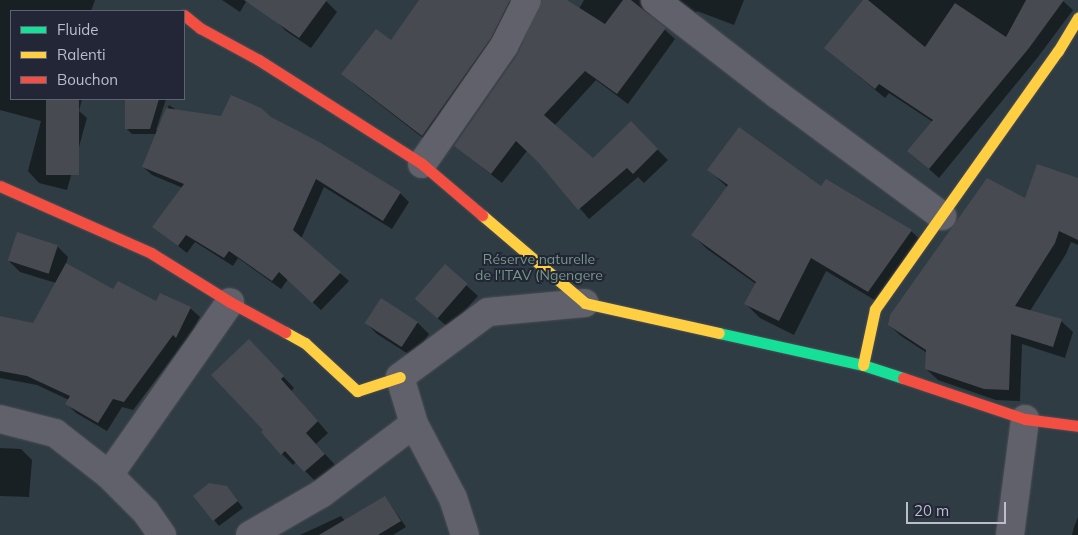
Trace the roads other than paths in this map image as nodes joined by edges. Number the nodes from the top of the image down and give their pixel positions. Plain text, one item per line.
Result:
1 (527, 0) edge
2 (655, 0) edge
3 (185, 16) edge
4 (1078, 18) edge
5 (422, 164) junction
6 (0, 186) edge
7 (0, 190) edge
8 (942, 216) junction
9 (230, 302) junction
10 (585, 303) junction
11 (863, 365) junction
12 (400, 377) junction
13 (1025, 419) junction
14 (0, 420) edge
15 (414, 424) junction
16 (1078, 426) edge
17 (109, 475) junction
18 (162, 535) edge
19 (250, 535) edge
20 (465, 535) edge
21 (1010, 535) edge

1 - 5 street
2 - 8 street
3 - 5 street
4 - 8 street
5 - 10 street
6 - 7 street
6 - 9 street
8 - 11 street
9 - 12 street
9 - 17 street
10 - 11 street
10 - 12 street
11 - 13 street
12 - 15 street
13 - 16 street
13 - 21 street
14 - 17 street
15 - 19 street
15 - 20 street
17 - 18 street

